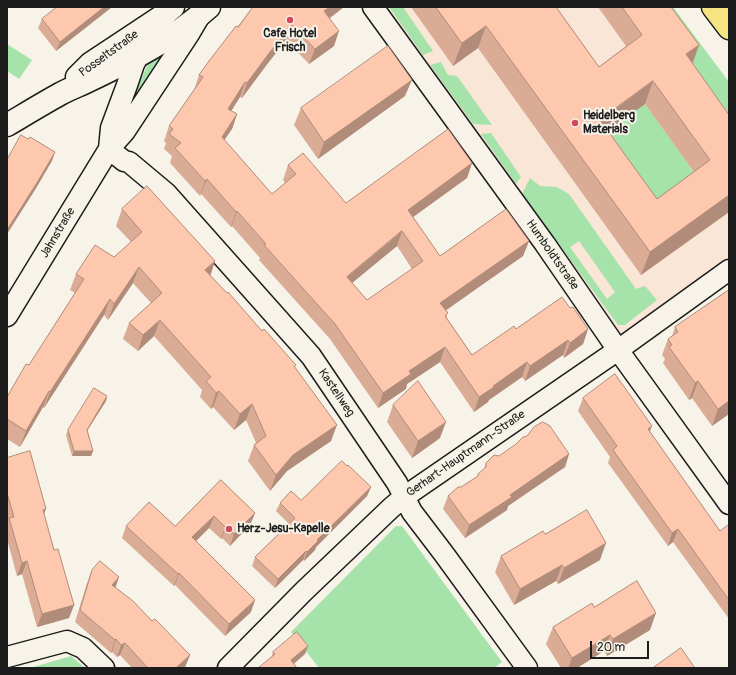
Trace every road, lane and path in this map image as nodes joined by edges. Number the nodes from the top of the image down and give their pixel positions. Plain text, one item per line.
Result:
1 (373, 7) edge
2 (713, 7) edge
3 (204, 11) edge
4 (167, 12) edge
5 (729, 28) edge
6 (139, 56) junction
7 (60, 94) junction
8 (7, 125) edge
9 (109, 149) junction
10 (729, 270) edge
11 (7, 316) edge
12 (618, 350) junction
13 (404, 497) junction
14 (729, 504) edge
15 (7, 657) edge
16 (104, 668) edge
17 (228, 668) edge
18 (527, 668) edge

1 - 12 street, Humboldtstraße
2 - 5 main road
3 - 6 street, Jahnstraße
3 - 9 street, Jahnstraße
4 - 6 street, Jahnstraße
4 - 7 street, Posseltstraße
6 - 7 street, Posseltstraße
6 - 9 street, Jahnstraße
7 - 8 street, Posseltstraße
9 - 11 street, Jahnstraße
9 - 13 street, Kastellweg
10 - 12 street, Gerhart-Hauptmann-Straße
12 - 13 street, Gerhart-Hauptmann-Straße
12 - 14 street, Humboldtstraße
13 - 17 street, Gerhart-Hauptmann-Straße
13 - 18 street, Kastellweg
15 - 16 street

